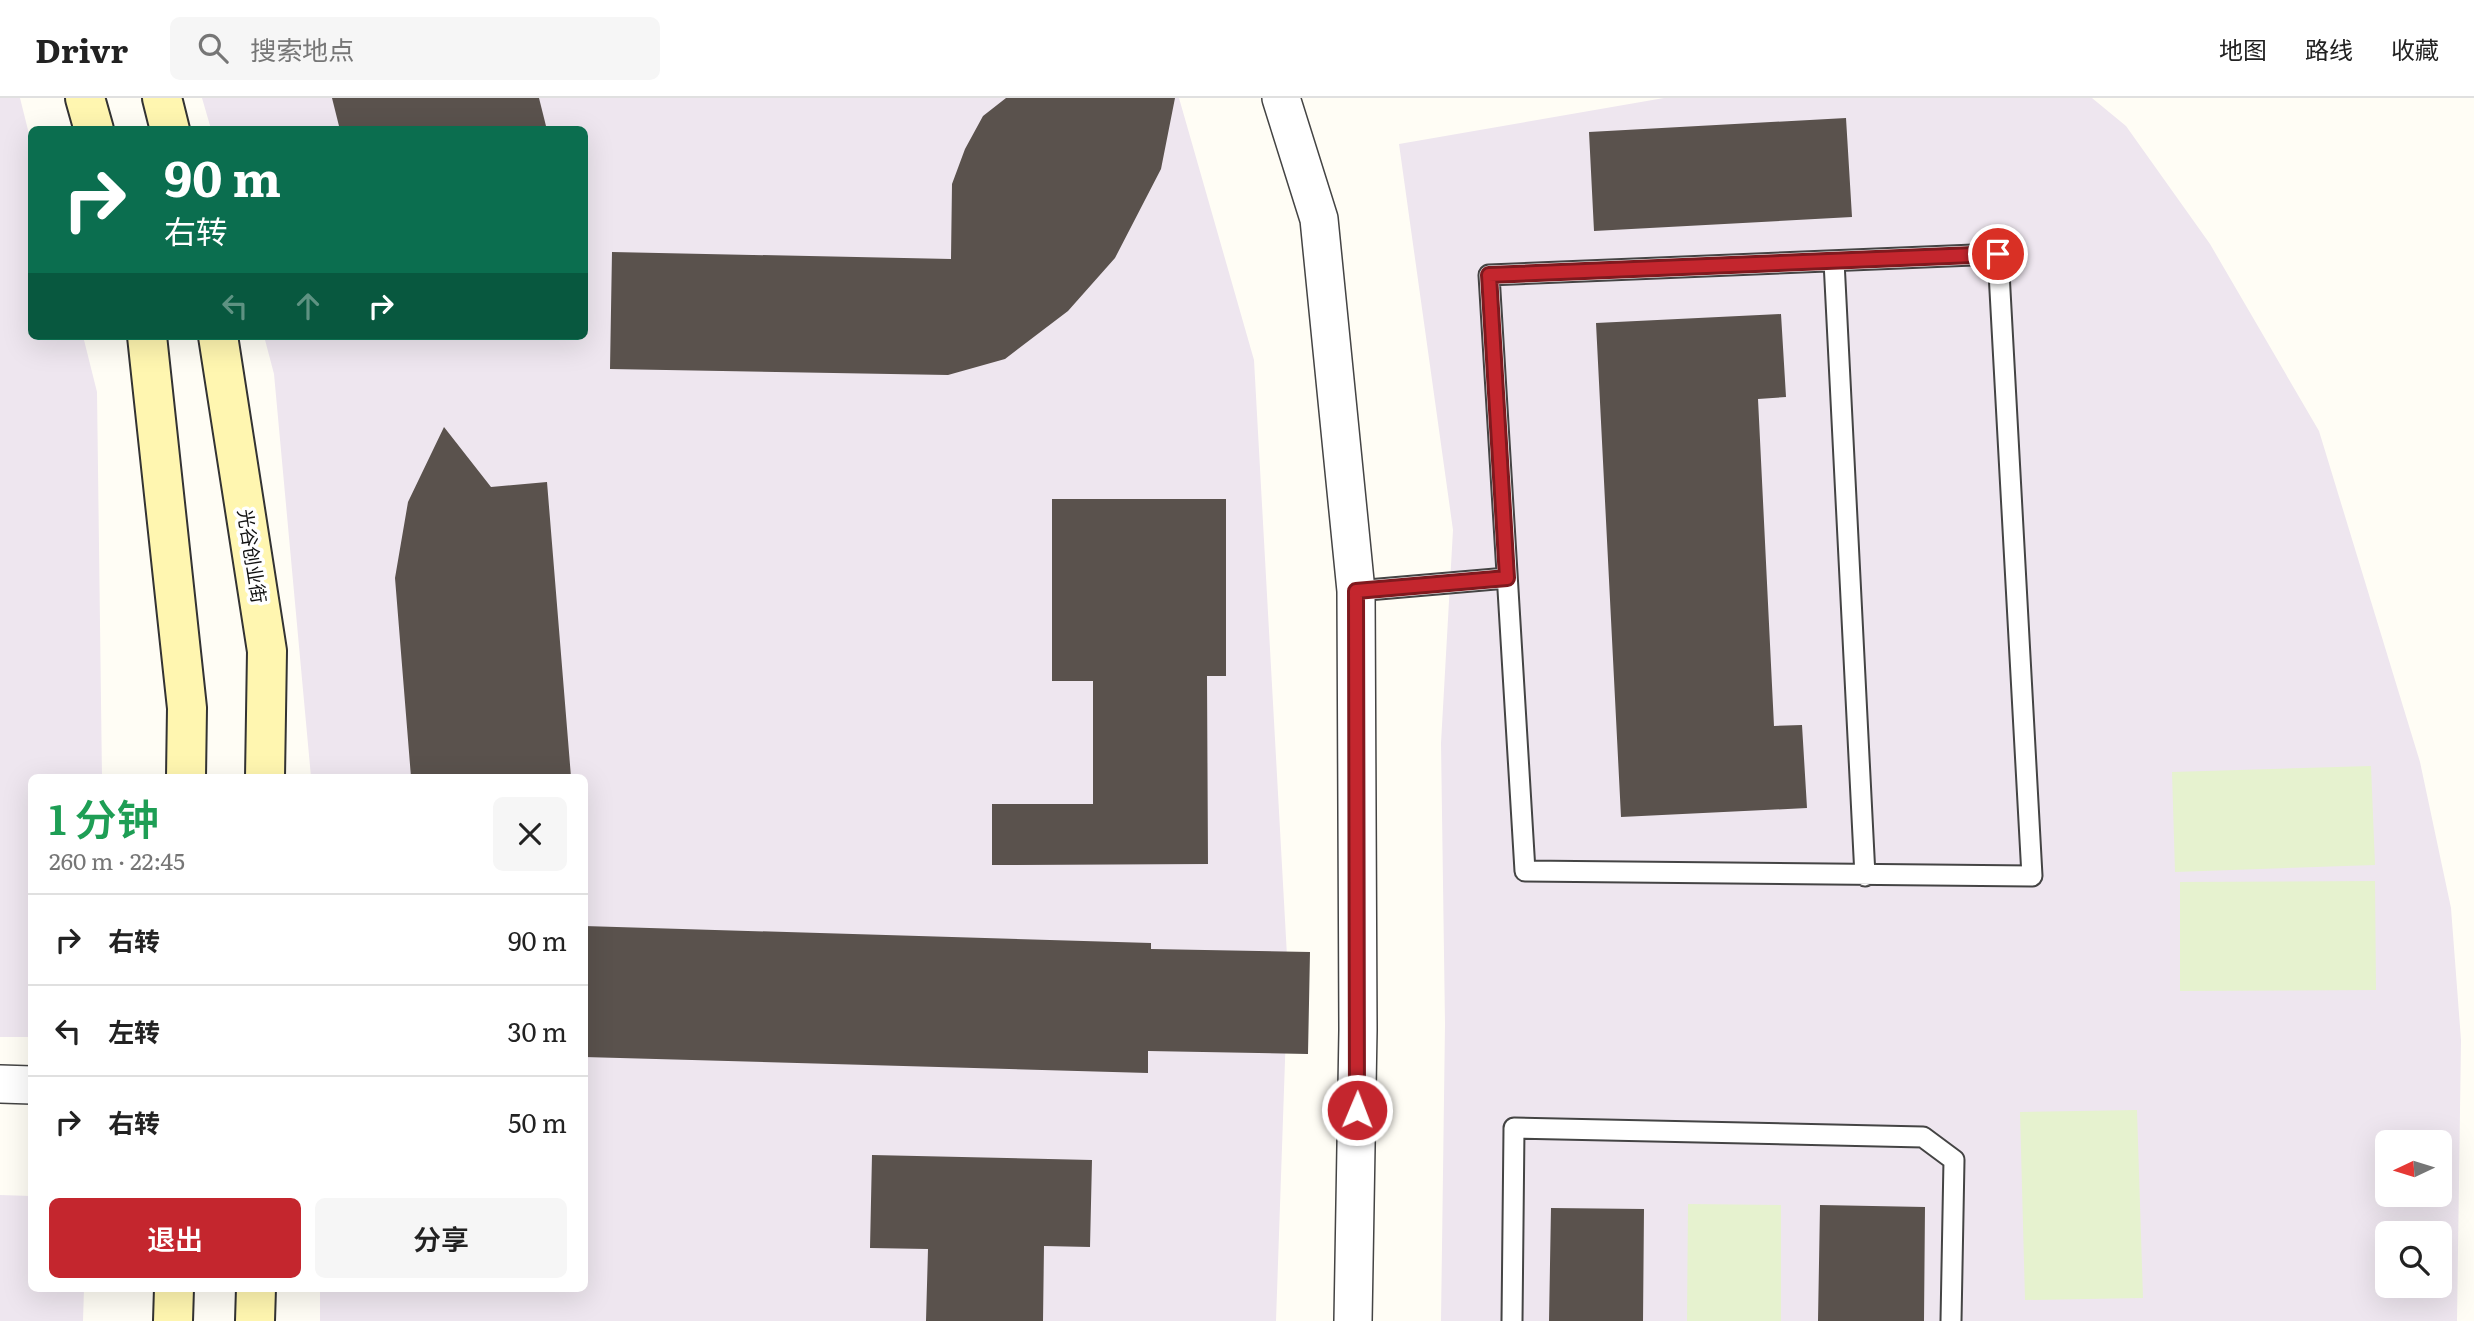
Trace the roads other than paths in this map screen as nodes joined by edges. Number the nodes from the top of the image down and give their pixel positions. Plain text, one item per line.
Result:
1 (85, 98) edge
2 (162, 98) edge
3 (1290, 102) edge
4 (93, 126) edge
5 (169, 126) edge
6 (1834, 261) junction
7 (147, 340) edge
8 (219, 340) edge
9 (1507, 578) junction
10 (1356, 591) junction
11 (186, 774) edge
12 (265, 774) edge
13 (1865, 876) junction
14 (0, 1084) edge
15 (28, 1085) edge
16 (174, 1292) edge
17 (256, 1292) edge
18 (173, 1321) edge
19 (256, 1321) edge
20 (1353, 1321) edge
21 (1513, 1321) edge
22 (1951, 1321) edge

1 - 4 main road
2 - 5 main road
3 - 10 street
6 - 9 lane
6 - 13 lane
6 - 13 lane
7 - 11 main road
8 - 12 main road, 光谷创业街
9 - 10 lane
9 - 13 lane
10 - 20 street
14 - 15 street
16 - 18 main road
17 - 19 main road
21 - 22 lane

